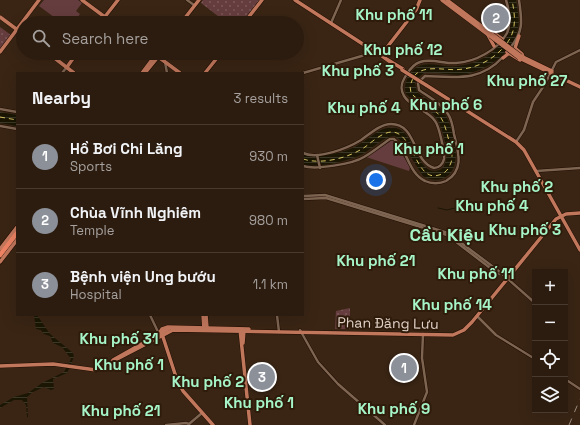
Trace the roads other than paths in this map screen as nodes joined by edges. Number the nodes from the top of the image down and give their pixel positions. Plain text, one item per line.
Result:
1 (40, 0) edge
2 (82, 0) edge
3 (118, 0) edge
4 (187, 0) edge
5 (199, 0) edge
6 (262, 0) edge
7 (295, 0) edge
8 (341, 0) edge
9 (420, 0) edge
10 (442, 0) edge
11 (447, 0) edge
12 (506, 0) edge
13 (519, 0) edge
14 (194, 6) junction
15 (28, 16) edge
16 (104, 16) edge
17 (106, 16) edge
18 (186, 16) edge
19 (249, 16) edge
20 (0, 17) edge
21 (330, 23) junction
22 (16, 29) edge
23 (484, 30) junction
24 (16, 31) edge
25 (490, 34) junction
26 (519, 36) junction
27 (502, 39) junction
28 (494, 46) junction
29 (580, 50) edge
30 (373, 52) junction
31 (0, 53) edge
32 (508, 53) junction
33 (381, 56) junction
34 (503, 58) joint
35 (521, 58) junction
36 (57, 60) edge
37 (72, 60) edge
38 (154, 60) joint
39 (163, 60) edge
40 (215, 60) edge
41 (165, 62) junction
42 (171, 66) junction
43 (66, 67) junction
44 (402, 69) junction
45 (63, 72) edge
46 (73, 72) edge
47 (143, 72) edge
48 (146, 72) edge
49 (167, 72) edge
50 (179, 72) edge
51 (206, 72) edge
52 (552, 72) junction
53 (304, 73) edge
54 (405, 76) junction
55 (580, 85) edge
56 (0, 109) edge
57 (16, 112) edge
58 (0, 126) edge
59 (16, 129) edge
60 (516, 142) junction
61 (335, 150) junction
62 (304, 152) edge
63 (304, 152) edge
64 (318, 155) junction
65 (340, 164) junction
66 (304, 167) edge
67 (304, 167) edge
68 (321, 168) junction
69 (580, 168) edge
70 (536, 170) junction
71 (304, 196) edge
72 (304, 199) edge
73 (580, 212) edge
74 (561, 214) junction
75 (557, 218) junction
76 (564, 220) junction
77 (16, 228) edge
78 (16, 233) edge
79 (447, 234) junction
80 (16, 240) edge
81 (16, 245) edge
82 (0, 249) edge
83 (580, 250) edge
84 (0, 254) edge
85 (0, 261) edge
86 (0, 265) edge
87 (506, 278) junction
88 (532, 300) edge
89 (151, 316) edge
90 (205, 316) edge
91 (277, 316) edge
92 (476, 316) junction
93 (173, 329) junction
94 (206, 329) junction
95 (242, 330) junction
96 (279, 331) junction
97 (300, 331) junction
98 (423, 334) junction
99 (161, 335) junction
100 (165, 340) junction
101 (166, 345) junction
102 (532, 357) edge
103 (0, 365) edge
104 (568, 381) edge
105 (580, 389) edge
106 (203, 413) junction
107 (166, 425) edge
108 (189, 425) edge
109 (213, 425) edge
110 (250, 425) edge
111 (385, 425) edge
112 (414, 425) edge

1 - 15 main road
2 - 16 main road
3 - 17 main road
4 - 14 street
5 - 14 main road
6 - 19 main road
7 - 21 main road
8 - 21 street
9 - 33 main road
10 - 23 main road
11 - 23 main road
12 - 27 street
13 - 26 street
14 - 18 main road
20 - 22 main road
21 - 30 main road
23 - 25 main road
24 - 31 main road
25 - 27 main road
25 - 28 main road
25 - 35 main road, bridge
26 - 32 street
26 - 35 main road
27 - 28 street
28 - 54 street
29 - 52 street
30 - 33 main road
30 - 53 street
32 - 34 main road
32 - 35 main road
33 - 44 main road
34 - 65 street
35 - 52 main road
36 - 43 main road
37 - 43 main road
38 - 47 main road
38 - 48 main road
39 - 41 main road
40 - 51 main road
41 - 42 main road
41 - 49 street
42 - 49 street
42 - 50 main road
43 - 45 street
43 - 46 main road
44 - 54 street
44 - 60 main road, bridge
52 - 55 main road
52 - 60 street
54 - 61 street
56 - 57 street
58 - 59 street
60 - 70 main road
61 - 62 street
61 - 64 street
63 - 64 street
64 - 68 street
65 - 66 street
65 - 68 street
67 - 68 street
69 - 70 street
70 - 74 main road
71 - 79 street
72 - 79 street
73 - 74 main road
74 - 75 main road, Phan Đăng Lưu
74 - 76 main road
74 - 87 main road, Phan Đăng Lưu
75 - 76 main road
75 - 87 main road, Phan Đăng Lưu
76 - 83 main road
77 - 82 main road
78 - 84 highway
79 - 87 street
80 - 85 highway
81 - 86 main road
87 - 88 street
87 - 92 main road, Phan Đăng Lưu
89 - 99 street
90 - 94 main road
91 - 96 street
92 - 98 main road, Phan Đăng Lưu
92 - 102 street
93 - 94 main road, Phan Đăng Lưu
93 - 99 main road, Phan Đăng Lưu
93 - 100 main road
94 - 95 main road, Phan Đăng Lưu
95 - 96 main road, Phan Đăng Lưu
95 - 110 main road
96 - 97 main road, Phan Đăng Lưu
97 - 98 main road, Phan Đăng Lưu
97 - 111 street
98 - 112 street
99 - 100 main road
99 - 101 main road
99 - 103 main road
100 - 101 main road
101 - 106 main road
104 - 105 street
106 - 108 street
106 - 109 main road
107 - 108 street

